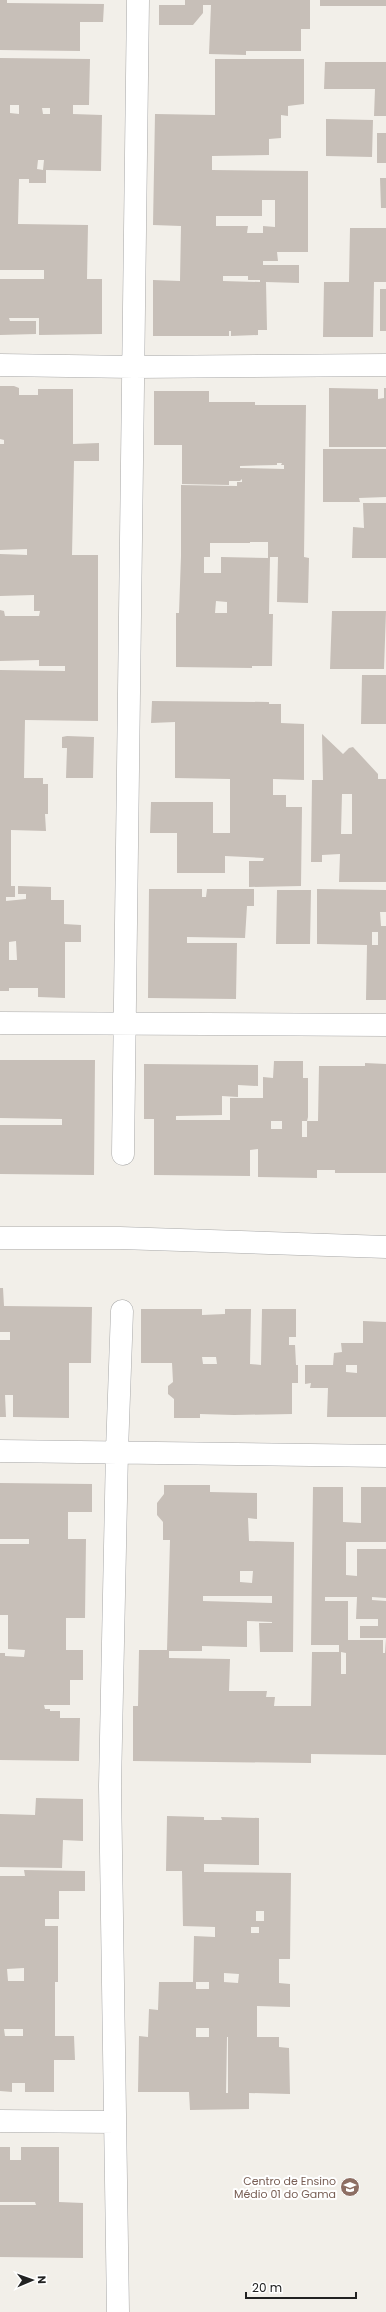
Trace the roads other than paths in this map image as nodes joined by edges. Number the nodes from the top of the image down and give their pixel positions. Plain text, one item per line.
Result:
1 (138, 0) edge
2 (0, 365) edge
3 (386, 365) edge
4 (134, 367) junction
5 (125, 1022) junction
6 (0, 1023) edge
7 (386, 1025) edge
8 (123, 1154) dead end
9 (0, 1238) edge
10 (386, 1247) edge
11 (122, 1311) dead end
12 (0, 1451) edge
13 (117, 1451) junction
14 (386, 1456) edge
15 (0, 2121) edge
16 (115, 2122) junction
17 (118, 2312) edge

1 - 4 street
2 - 4 street
3 - 4 street
4 - 5 street
5 - 6 street
5 - 7 street
5 - 8 street
9 - 10 street
11 - 13 street
12 - 13 street
13 - 14 street
13 - 16 street
15 - 16 street
16 - 17 street

